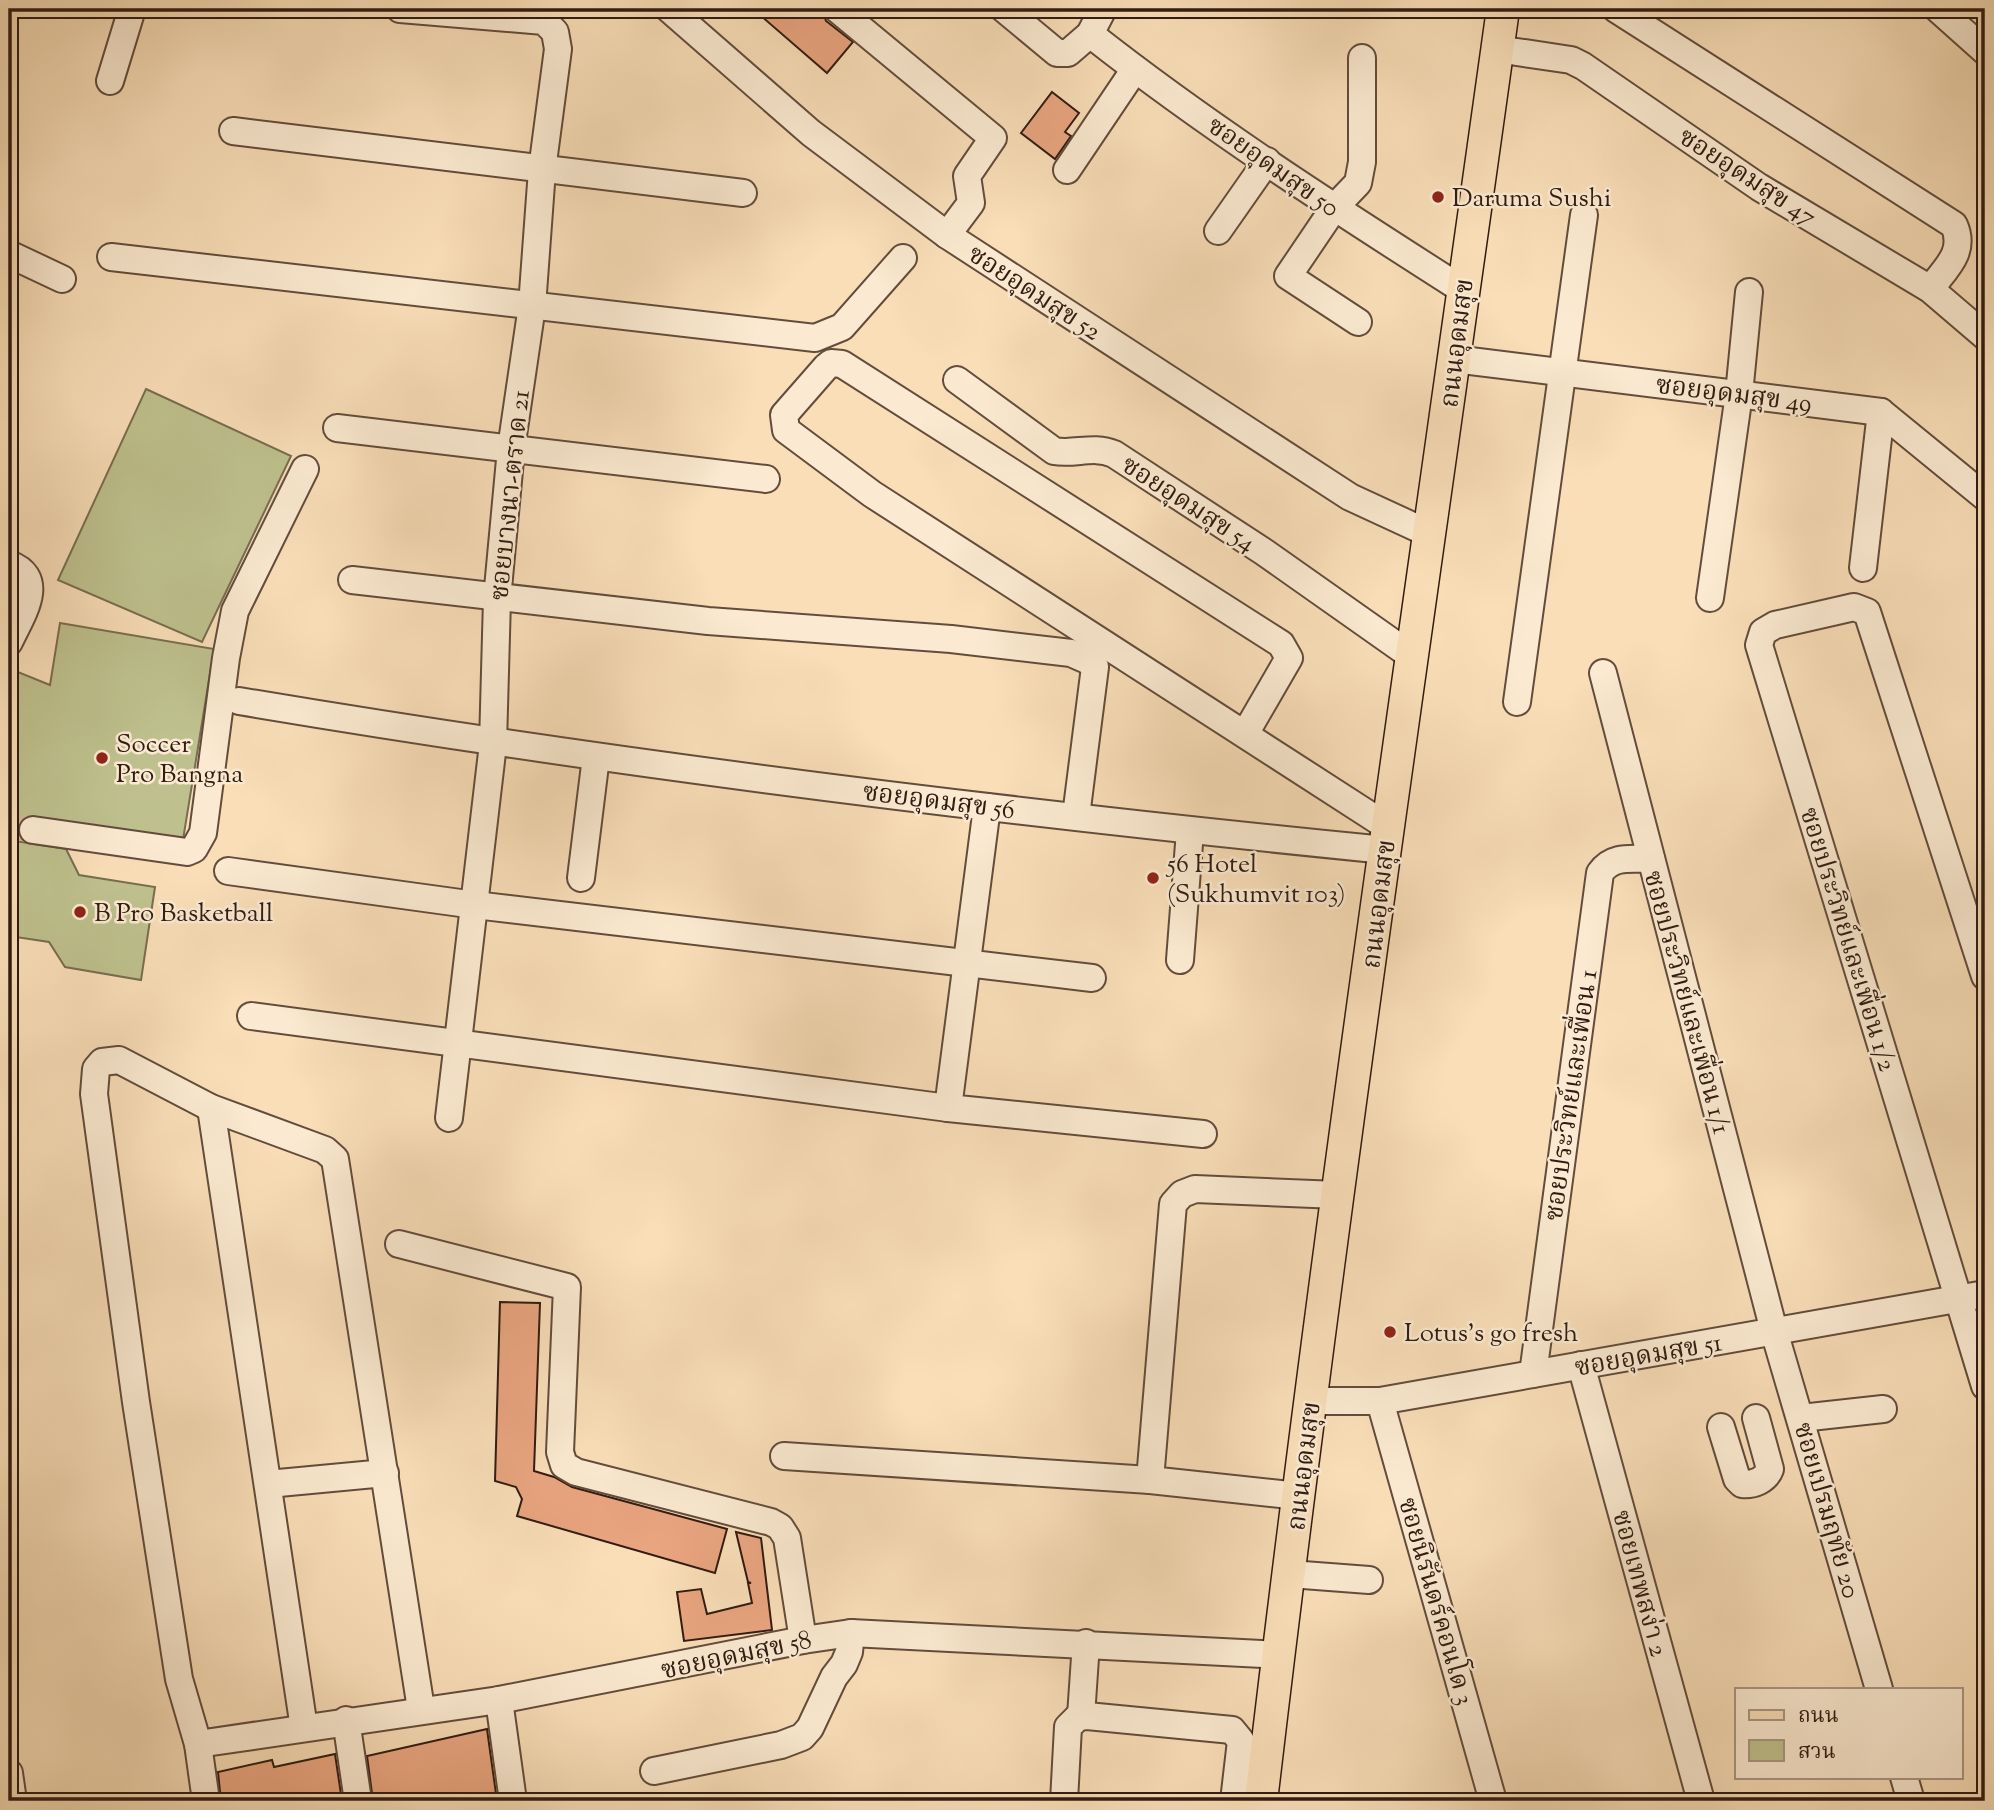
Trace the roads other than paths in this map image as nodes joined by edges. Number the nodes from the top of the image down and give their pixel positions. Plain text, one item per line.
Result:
1 (132, 9) edge
2 (400, 9) edge
3 (669, 9) edge
4 (837, 9) edge
5 (1004, 9) edge
6 (1104, 9) edge
7 (1501, 9) edge
8 (1616, 9) edge
9 (1938, 9) edge
10 (466, 12) edge
11 (1090, 34) junction
12 (1497, 49) junction
13 (1985, 51) edge
14 (1362, 58) dead end
15 (1135, 69) junction
16 (110, 81) dead end
17 (233, 131) dead end
18 (1268, 161) junction
19 (542, 170) junction
20 (1067, 170) dead end
21 (743, 192) dead end
22 (1334, 208) junction
23 (1584, 215) dead end
24 (1219, 232) dead end
25 (947, 234) junction
26 (9, 254) edge
27 (111, 257) dead end
28 (904, 258) dead end
29 (62, 279) dead end
30 (1930, 289) junction
31 (1462, 290) junction
32 (1749, 292) dead end
33 (533, 306) junction
34 (1358, 322) dead end
35 (1985, 336) edge
36 (1454, 359) junction
37 (1563, 371) junction
38 (957, 380) dead end
39 (1739, 394) junction
40 (1881, 412) junction
41 (337, 428) dead end
42 (511, 449) junction
43 (305, 469) dead end
44 (766, 479) dead end
45 (1985, 497) edge
46 (1430, 534) junction
47 (9, 564) edge
48 (1863, 568) dead end
49 (352, 580) dead end
50 (1710, 598) dead end
51 (497, 599) junction
52 (9, 642) edge
53 (1413, 657) junction
54 (1603, 673) dead end
55 (239, 701) dead end
56 (1517, 702) dead end
57 (1245, 734) junction
58 (493, 744) junction
59 (596, 757) junction
60 (987, 807) junction
61 (1076, 816) junction
62 (33, 830) tunnel mouth
63 (1190, 831) junction
64 (1387, 839) junction
65 (1651, 859) junction
66 (228, 871) dead end
67 (581, 878) dead end
68 (475, 905) junction
69 (1180, 960) dead end
70 (965, 963) junction
71 (1985, 976) edge
72 (1092, 978) dead end
73 (251, 1016) dead end
74 (458, 1045) junction
75 (211, 1108) junction
76 (948, 1108) junction
77 (449, 1118) dead end
78 (1203, 1134) dead end
79 (1339, 1195) junction
80 (399, 1244) dead end
81 (1985, 1294) edge
82 (1959, 1299) junction
83 (1774, 1331) junction
84 (1581, 1366) junction
85 (1533, 1374) junction
86 (1985, 1387) edge
87 (1311, 1401) junction
88 (1380, 1401) junction
89 (1883, 1409) dead end
90 (1800, 1413) junction
91 (1756, 1418) junction
92 (784, 1456) dead end
93 (385, 1474) junction
94 (1150, 1480) junction
95 (268, 1484) junction
96 (1299, 1496) junction
97 (1290, 1574) junction
98 (1369, 1580) dead end
99 (851, 1633) junction
100 (803, 1640) junction
101 (1086, 1643) junction
102 (1280, 1655) junction
103 (1879, 1688) edge
104 (499, 1700) junction
105 (421, 1709) junction
106 (1081, 1716) junction
107 (346, 1720) junction
108 (304, 1728) junction
109 (198, 1744) junction
110 (654, 1771) dead end
111 (9, 1773) edge
112 (1904, 1778) edge
113 (13, 1801) edge
114 (206, 1801) edge
115 (358, 1801) edge
116 (513, 1801) edge
117 (1064, 1801) edge
118 (1234, 1801) edge
119 (1261, 1801) edge
120 (1493, 1801) edge
121 (1701, 1801) edge
122 (1911, 1801) edge

1 - 16 street
2 - 10 street, ซอยบางนา-ตราด 21
3 - 25 street, ซอยอุดมสุข 52
4 - 25 street
5 - 11 street
6 - 11 street
7 - 12 main road, ถนนอุดมสุข
8 - 30 street
9 - 13 street
10 - 19 street, ซอยบางนา-ตราด 21
11 - 15 street, ซอยอุดมสุข 50
12 - 30 street, ซอยอุดมสุข 47
12 - 31 main road, ถนนอุดมสุข
14 - 22 street
15 - 18 street, ซอยอุดมสุข 50
15 - 20 street
17 - 19 street
18 - 22 street, ซอยอุดมสุข 50
18 - 24 street
19 - 21 street
19 - 33 street, ซอยบางนา-ตราด 21
22 - 31 street, ซอยอุดมสุข 50
22 - 34 street
23 - 37 street
25 - 46 street, ซอยอุดมสุข 52
26 - 29 street
27 - 33 street
28 - 33 street
30 - 35 street, ซอยอุดมสุข 47
31 - 36 main road, ถนนอุดมสุข
32 - 39 street
33 - 42 street, ซอยบางนา-ตราด 21
36 - 37 street, ซอยอุดมสุข 49
36 - 46 main road, ถนนอุดมสุข
37 - 39 street, ซอยอุดมสุข 49
37 - 56 street
38 - 53 street, ซอยอุดมสุข 54
39 - 40 street, ซอยอุดมสุข 49
39 - 50 street
40 - 45 street
40 - 48 street
41 - 42 street
42 - 44 street
42 - 51 street, ซอยบางนา-ตราด 21
43 - 62 street
46 - 53 main road, ถนนอุดมสุข
47 - 52 street
49 - 51 street
51 - 58 street, ซอยบางนา-ตราด 21
51 - 61 street
53 - 64 main road, ถนนอุดมสุข
54 - 65 street, ซอยประวิทย์และเพื่อน 1/1
55 - 58 street, ซอยอุดมสุข 56
57 - 57 street
57 - 64 street
58 - 59 street, ซอยอุดมสุข 56
58 - 68 street, ซอยบางนา-ตราด 21
59 - 60 street, ซอยอุดมสุข 56
59 - 67 street
60 - 61 street, ซอยอุดมสุข 56
60 - 70 street
61 - 63 street, ซอยอุดมสุข 56
63 - 64 street, ซอยอุดมสุข 56
63 - 69 street
64 - 79 main road, ถนนอุดมสุข
65 - 83 street, ซอยประวิทย์และเพื่อน 1/1
65 - 85 street, ซอยประวิทย์และเพื่อน 1
66 - 68 street
68 - 70 street
68 - 74 street, ซอยบางนา-ตราด 21
70 - 72 street
70 - 76 street
71 - 82 street, ซอยประวิทย์และเพื่อน 1/2
73 - 74 street
74 - 76 street
74 - 77 street, ซอยบางนา-ตราด 21
75 - 93 street
75 - 95 street
75 - 109 street
76 - 78 street
79 - 87 main road, ถนนอุดมสุข
79 - 94 street
80 - 100 street
81 - 82 street, ซอยอุดมสุข 51
82 - 83 street, ซอยอุดมสุข 51
82 - 86 street
83 - 84 street, ซอยอุดมสุข 51
83 - 90 street, ซอยเปรมฤทัย 20
84 - 85 street, ซอยอุดมสุข 51
84 - 121 street, ซอยเทพสง่า 2
85 - 88 street, ซอยอุดมสุข 51
87 - 88 street, ซอยอุดมสุข 51
87 - 96 main road, ถนนอุดมสุข
88 - 120 street, ซอยนิรันดร์คอนโด 3
89 - 90 street
90 - 91 street
90 - 103 street, ซอยเปรมฤทัย 20
91 - 91 street
92 - 94 street
93 - 95 street
93 - 105 street
94 - 96 street
95 - 108 street
96 - 97 main road, ถนนอุดมสุข
97 - 98 street
97 - 102 main road, ถนนอุดมสุข
99 - 100 street, ซอยอุดมสุข 58
99 - 101 street, ซอยอุดมสุข 58
99 - 110 street
100 - 104 street, ซอยอุดมสุข 58
101 - 102 street, ซอยอุดมสุข 58
101 - 106 street
102 - 119 main road, ถนนอุดมสุข
104 - 105 street, ซอยอุดมสุข 58
104 - 116 street
105 - 107 street, ซอยอุดมสุข 58
106 - 117 street
106 - 118 street
107 - 108 street, ซอยอุดมสุข 58
107 - 115 street
108 - 109 street, ซอยอุดมสุข 58
109 - 114 street
111 - 113 street
112 - 122 street

